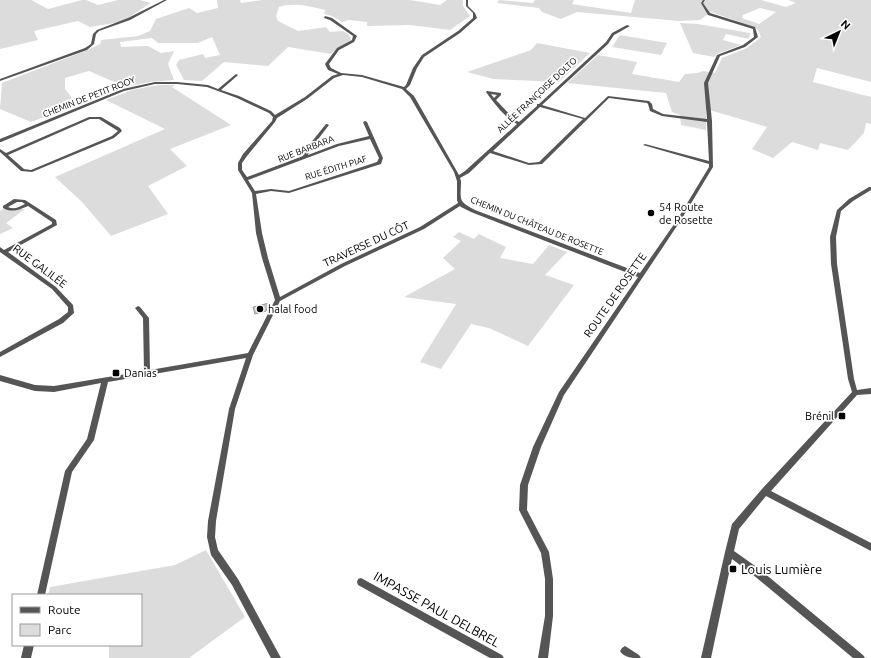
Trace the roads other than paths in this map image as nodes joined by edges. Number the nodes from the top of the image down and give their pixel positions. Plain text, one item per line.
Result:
1 (166, 0) edge
2 (467, 0) edge
3 (704, 0) edge
4 (325, 17) dead end
5 (628, 26) dead end
6 (340, 74) junction
7 (236, 75) dead end
8 (0, 80) edge
9 (405, 88) junction
10 (220, 90) junction
11 (494, 100) dead end
12 (538, 105) junction
13 (275, 117) junction
14 (586, 119) junction
15 (710, 121) junction
16 (365, 122) dead end
17 (518, 123) junction
18 (327, 125) dead end
19 (372, 137) junction
20 (0, 141) edge
21 (645, 145) dead end
22 (0, 150) edge
23 (489, 151) junction
24 (6, 154) junction
25 (305, 157) junction
26 (711, 163) junction
27 (458, 178) junction
28 (246, 179) junction
29 (871, 188) edge
30 (254, 193) junction
31 (461, 203) junction
32 (27, 205) dead end
33 (2, 250) edge
34 (641, 276) junction
35 (278, 300) junction
36 (138, 308) dead end
37 (0, 355) edge
38 (250, 355) junction
39 (148, 372) junction
40 (0, 378) edge
41 (105, 380) junction
42 (871, 391) edge
43 (855, 393) junction
44 (765, 492) junction
45 (871, 547) edge
46 (729, 552) junction
47 (361, 582) dead end
48 (41, 594) edge
49 (29, 646) edge
50 (625, 651) dead end
51 (26, 658) edge
52 (276, 658) edge
53 (499, 658) edge
54 (543, 658) edge
55 (636, 658) edge
56 (706, 658) edge
57 (860, 658) edge

1 - 8 street
2 - 9 street
3 - 15 street, ROUTE DE ROSETTE
4 - 6 street
5 - 12 street, ALLÉE FRANÇOISE DOLTO
6 - 9 street
6 - 13 street
7 - 10 street
9 - 27 street, CHEMIN DU CHÂTEAU DE ROSETTE
10 - 13 street, CHEMIN DE PETIT ROOY
10 - 20 street, CHEMIN DE PETIT ROOY
11 - 17 street
12 - 14 street
12 - 17 street, ALLÉE FRANÇOISE DOLTO
13 - 28 street
14 - 15 street
14 - 23 street
15 - 26 street, ROUTE DE ROSETTE
16 - 19 street, RUE ÉDITH PIAF
17 - 23 street, ALLÉE FRANÇOISE DOLTO
18 - 25 street
19 - 25 street, RUE BARBARA
19 - 30 street, RUE ÉDITH PIAF
21 - 26 street
22 - 24 street
23 - 27 street, ALLÉE FRANÇOISE DOLTO
24 - 24 street
25 - 28 street, RUE BARBARA
26 - 34 street, ROUTE DE ROSETTE
27 - 31 street, CHEMIN DU CHÂTEAU DE ROSETTE
28 - 30 street
29 - 43 street
30 - 35 street
31 - 34 street, CHEMIN DU CHÂTEAU DE ROSETTE
31 - 35 street, TRAVERSE DU CÔT
32 - 33 street
33 - 37 street, RUE GALILÉE
34 - 54 street, ROUTE DE ROSETTE
35 - 38 street
36 - 39 street
38 - 39 street
38 - 52 street
39 - 41 street
40 - 41 street
41 - 48 street
42 - 43 street
43 - 44 street
44 - 45 street
44 - 46 street
46 - 56 street
46 - 57 street
47 - 53 street, IMPASSE PAUL DELBREL
49 - 51 street
50 - 55 street

